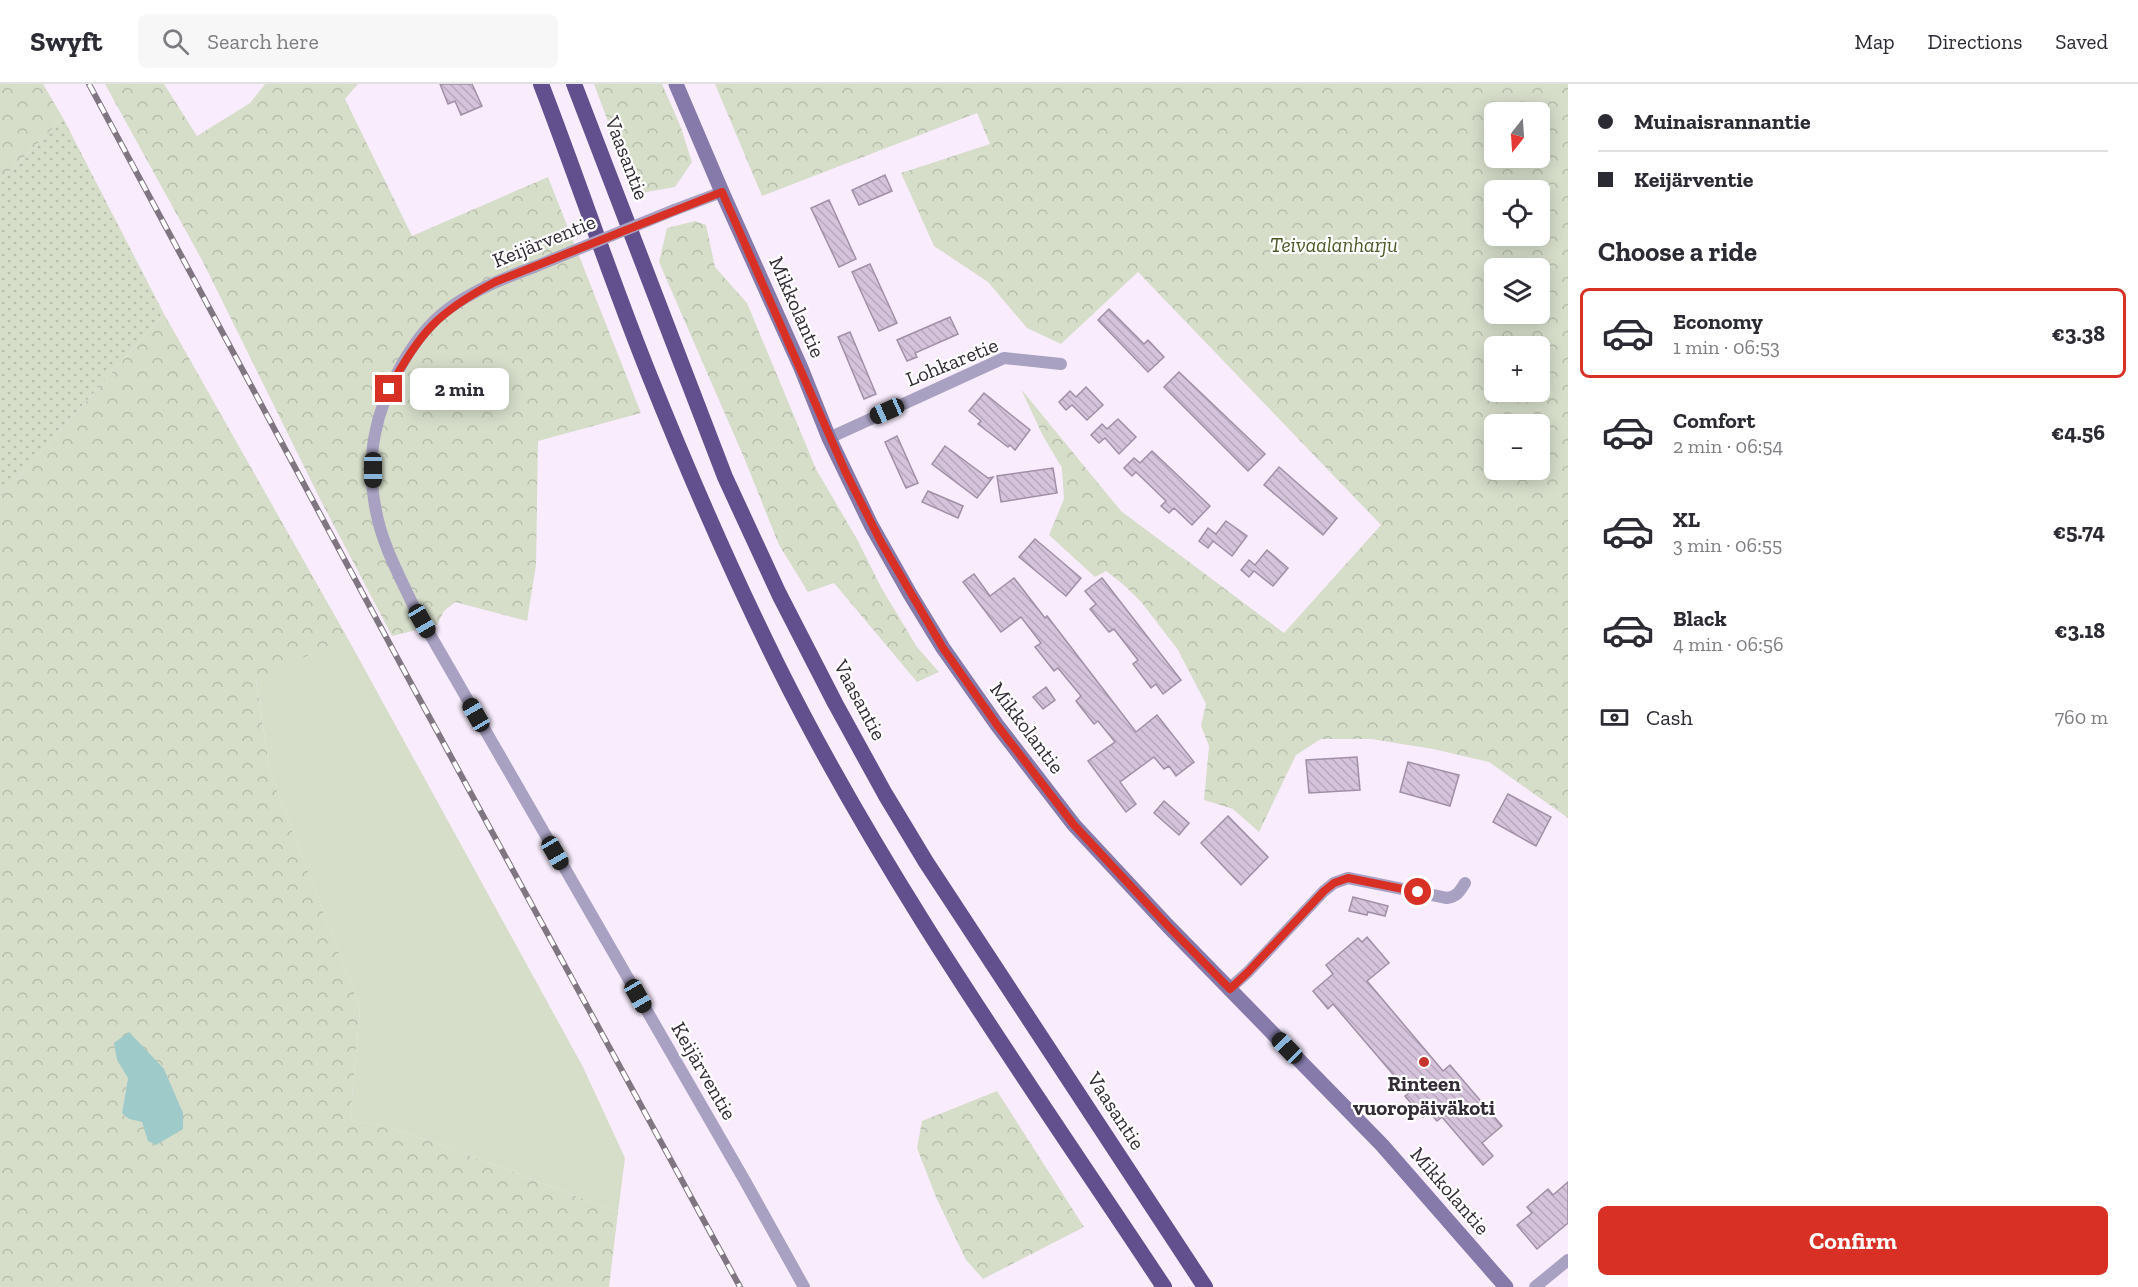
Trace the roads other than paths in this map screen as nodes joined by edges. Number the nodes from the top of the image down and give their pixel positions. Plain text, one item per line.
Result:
1 (541, 84) edge
2 (574, 84) edge
3 (676, 84) edge
4 (722, 192) junction
5 (1061, 364) dead end
6 (829, 438) junction
7 (1465, 883) dead end
8 (1230, 989) junction
9 (1568, 1260) edge
10 (804, 1287) edge
11 (1164, 1287) edge
12 (1205, 1287) edge
13 (1506, 1287) edge
14 (1535, 1287) edge

1 - 11 highway
2 - 12 highway, Vaasantie
3 - 4 main road, Mikkolantie
4 - 6 main road, Mikkolantie
4 - 10 street, Keijärventie, bridge
5 - 6 street, Lohkaretie
6 - 8 main road, Mikkolantie
7 - 8 street
8 - 13 main road, Mikkolantie
9 - 14 street

